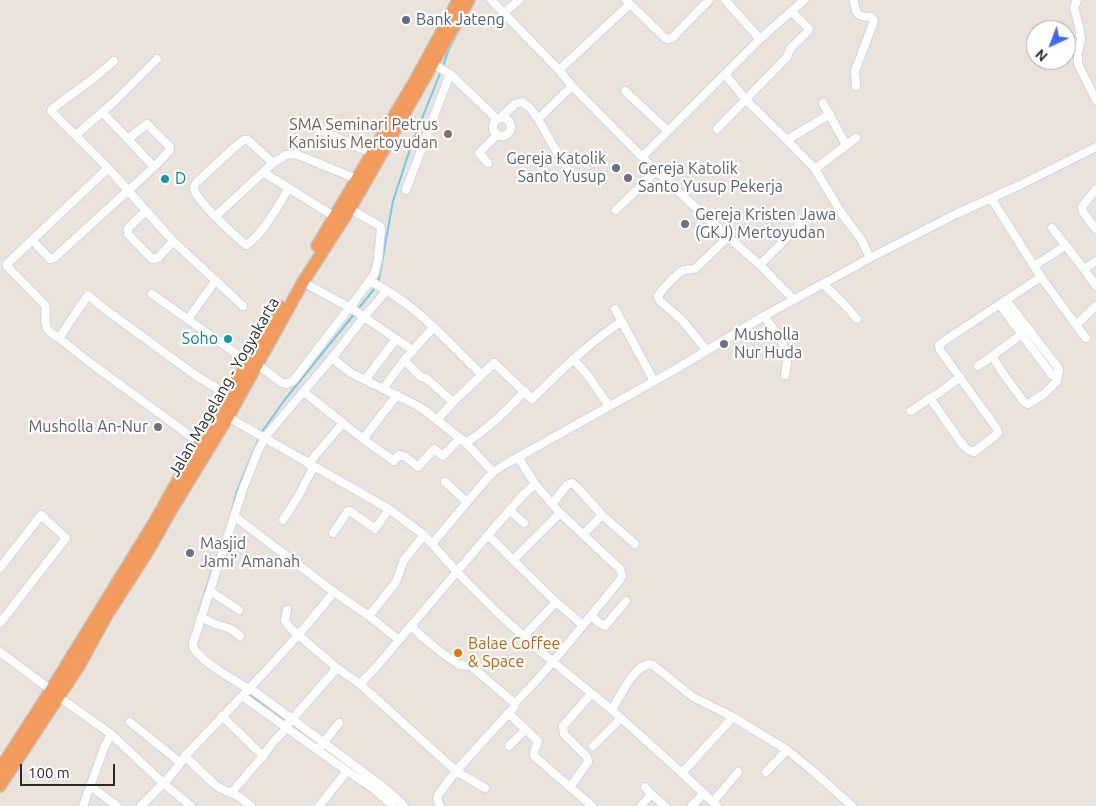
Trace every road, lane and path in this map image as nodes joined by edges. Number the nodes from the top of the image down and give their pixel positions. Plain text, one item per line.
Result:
1 (491, 0) edge
2 (519, 0) edge
3 (709, 0) edge
4 (725, 0) edge
5 (804, 0) edge
6 (854, 0) edge
7 (1077, 0) edge
8 (460, 2) edge
9 (628, 2) edge
10 (504, 12) junction
11 (792, 12) junction
12 (760, 39) junction
13 (157, 59) dead end
14 (114, 61) dead end
15 (435, 65) junction
16 (559, 70) junction
17 (447, 72) junction
18 (725, 74) junction
19 (419, 81) junction
20 (572, 86) junction
21 (856, 86) dead end
22 (625, 91) dead end
23 (745, 99) junction
24 (1096, 100) edge
25 (823, 103) dead end
26 (102, 112) junction
27 (830, 114) junction
28 (498, 118) junction
29 (538, 118) junction
30 (313, 127) dead end
31 (717, 128) dead end
32 (668, 131) junction
33 (76, 135) junction
34 (497, 135) junction
35 (856, 138) dead end
36 (128, 139) junction
37 (787, 140) junction
38 (846, 145) junction
39 (1096, 147) edge
40 (372, 153) junction
41 (643, 156) junction
42 (273, 163) junction
43 (488, 163) dead end
44 (154, 166) junction
45 (108, 168) junction
46 (815, 169) junction
47 (656, 170) junction
48 (264, 172) junction
49 (571, 177) dead end
50 (357, 179) junction
51 (289, 188) junction
52 (1096, 189) edge
53 (406, 190) dead end
54 (128, 191) junction
55 (991, 198) junction
56 (350, 209) junction
57 (616, 210) dead end
58 (146, 211) junction
59 (216, 216) junction
60 (335, 217) junction
61 (799, 225) dead end
62 (1052, 228) dead end
63 (1096, 229) edge
64 (728, 236) junction
65 (32, 240) junction
66 (173, 241) junction
67 (1065, 246) junction
68 (870, 258) junction
69 (1096, 261) edge
70 (760, 264) junction
71 (1034, 266) junction
72 (1084, 269) junction
73 (1041, 277) junction
74 (216, 280) junction
75 (369, 281) junction
76 (303, 282) junction
77 (824, 284) junction
78 (1096, 286) edge
79 (382, 288) junction
80 (152, 294) dead end
81 (794, 300) junction
82 (1003, 302) junction
83 (243, 306) dead end
84 (1096, 306) edge
85 (615, 309) dead end
86 (357, 312) junction
87 (764, 316) junction
88 (857, 318) dead end
89 (188, 319) junction
90 (622, 321) junction
91 (1076, 325) junction
92 (433, 328) junction
93 (1029, 329) junction
94 (1022, 334) junction
95 (59, 338) junction
96 (1086, 338) dead end
97 (396, 339) junction
98 (408, 347) dead end
99 (706, 351) junction
100 (992, 356) junction
101 (332, 358) junction
102 (573, 359) junction
103 (404, 360) junction
104 (253, 363) junction
105 (978, 366) dead end
106 (481, 374) junction
107 (1058, 374) junction
108 (785, 375) dead end
109 (960, 377) junction
110 (365, 380) junction
111 (654, 381) junction
112 (383, 389) junction
113 (525, 391) junction
114 (304, 392) junction
115 (228, 395) junction
116 (397, 395) junction
117 (930, 398) junction
118 (453, 402) junction
119 (609, 406) junction
120 (911, 411) dead end
121 (228, 417) junction
122 (438, 420) junction
123 (343, 423) junction
124 (262, 435) junction
125 (363, 439) junction
126 (463, 441) junction
127 (200, 442) junction
128 (518, 457) junction
129 (311, 465) junction
130 (493, 472) junction
131 (445, 482) dead end
132 (535, 484) junction
133 (467, 502) junction
134 (552, 504) junction
135 (389, 509) junction
136 (510, 511) junction
137 (560, 513) junction
138 (602, 515) junction
139 (236, 517) junction
140 (283, 520) dead end
141 (524, 523) dead end
142 (332, 533) dead end
143 (424, 535) junction
144 (488, 535) junction
145 (583, 535) junction
146 (432, 544) junction
147 (635, 544) dead end
148 (513, 560) junction
149 (0, 568) edge
150 (457, 572) junction
151 (210, 591) junction
152 (334, 592) junction
153 (626, 601) dead end
154 (556, 602) junction
155 (239, 610) dead end
156 (287, 610) dead end
157 (591, 615) junction
158 (370, 616) junction
159 (203, 618) junction
160 (0, 622) edge
161 (411, 626) junction
162 (584, 626) junction
163 (240, 636) dead end
164 (298, 636) junction
165 (524, 636) junction
166 (399, 640) junction
167 (0, 652) edge
168 (554, 662) junction
169 (336, 668) junction
170 (360, 684) junction
171 (247, 691) junction
172 (55, 693) junction
173 (591, 694) junction
174 (514, 704) junction
175 (612, 710) junction
176 (508, 713) junction
177 (222, 716) junction
178 (733, 717) junction
179 (620, 719) junction
180 (130, 722) dead end
181 (289, 723) junction
182 (340, 723) dead end
183 (526, 729) junction
184 (111, 734) junction
185 (509, 746) dead end
186 (593, 746) dead end
187 (321, 747) junction
188 (787, 750) junction
189 (186, 756) junction
190 (263, 756) junction
191 (181, 763) junction
192 (0, 769) edge
193 (347, 771) junction
194 (456, 771) junction
195 (738, 772) dead end
196 (766, 772) dead end
197 (682, 773) junction
198 (163, 783) junction
199 (0, 786) edge
200 (90, 786) junction
201 (570, 787) junction
202 (645, 787) dead end
203 (485, 788) dead end
204 (232, 792) junction
205 (704, 793) junction
206 (651, 794) junction
207 (715, 804) edge
208 (83, 806) edge
209 (117, 806) edge
210 (140, 806) edge
211 (191, 806) edge
212 (251, 806) edge
213 (319, 806) edge
214 (393, 806) edge
215 (404, 806) edge
216 (440, 806) edge
217 (592, 806) edge
218 (641, 806) edge
219 (665, 806) edge
220 (692, 806) edge
221 (852, 806) edge

1 - 10 street
2 - 10 street
3 - 9 street
4 - 12 street
5 - 11 street
6 - 21 street
7 - 24 street
8 - 15 highway, Jalan Magelang - Yogyakarta
8 - 19 highway, Jalan Magelang - Yogyakarta
9 - 16 street
10 - 16 street
11 - 12 street
11 - 23 street
12 - 18 street
13 - 26 street
14 - 33 street
15 - 17 street
15 - 19 highway, Jalan Magelang - Yogyakarta
16 - 20 street
17 - 28 street
17 - 53 street
18 - 23 street
18 - 32 street
19 - 40 highway, Jalan Magelang - Yogyakarta
19 - 56 highway, Jalan Magelang - Yogyakarta
20 - 29 street
20 - 41 street
22 - 32 street
23 - 31 street
23 - 37 street
25 - 27 street
26 - 33 street
26 - 36 street
27 - 37 street
27 - 38 street
28 - 29 street
28 - 34 street
28 - 34 street
29 - 49 street
30 - 40 street
32 - 41 street
33 - 45 street
34 - 43 street
35 - 38 street
36 - 44 street
36 - 44 street
37 - 46 street
38 - 46 street
39 - 55 street
40 - 50 highway, Jalan Magelang - Yogyakarta
41 - 47 street
42 - 48 street
42 - 50 street
42 - 59 street
44 - 54 street
45 - 54 street
45 - 65 street
46 - 68 street
47 - 57 street
47 - 64 street
48 - 51 street
48 - 59 street
50 - 60 highway, Jalan Magelang - Yogyakarta
51 - 59 street
51 - 60 street
52 - 63 street
54 - 58 street
54 - 65 street
55 - 68 street
55 - 71 street
56 - 75 street
56 - 76 highway, Jalan Magelang - Yogyakarta
58 - 66 street
58 - 66 street
60 - 104 highway, Jalan Magelang - Yogyakarta
61 - 70 street
62 - 67 street
64 - 70 street
64 - 99 street
65 - 95 street
66 - 74 street
67 - 71 street
67 - 72 street
68 - 77 street
69 - 72 street
70 - 81 street
71 - 73 street
72 - 78 street
73 - 82 street
73 - 91 street
74 - 83 street
74 - 89 street
75 - 79 street
75 - 86 street
76 - 86 street
76 - 104 highway, Jalan Magelang - Yogyakarta
77 - 81 street
77 - 88 street
79 - 86 street
79 - 92 street
80 - 89 street
81 - 87 street
82 - 93 street
82 - 94 street
82 - 109 street
84 - 91 street
85 - 90 street
86 - 97 street
86 - 101 street
86 - 104 street
87 - 99 street
87 - 108 street
89 - 104 street
90 - 102 street
90 - 111 street
91 - 96 street
92 - 103 street
92 - 106 street
93 - 94 street
93 - 107 street
94 - 100 street
94 - 107 street
95 - 115 street
95 - 127 street
97 - 98 street
97 - 110 street
99 - 111 street
100 - 105 street
100 - 107 street
101 - 110 street
101 - 114 street
102 - 113 street
102 - 119 street
103 - 112 street
103 - 118 street
104 - 115 highway, Jalan Magelang - Yogyakarta
104 - 121 highway, Jalan Magelang - Yogyakarta
106 - 113 street
106 - 118 street
109 - 117 street
109 - 117 street
110 - 112 street
111 - 119 street
112 - 116 street
113 - 126 street
114 - 123 street
114 - 124 street
115 - 127 highway, Jalan Magelang - Yogyakarta
116 - 122 street
116 - 125 street
117 - 120 street
118 - 122 street
119 - 128 street
121 - 124 street
121 - 172 highway, Jalan Magelang - Yogyakarta
122 - 126 street
123 - 125 street
123 - 129 street
124 - 129 street
124 - 139 street
125 - 126 street
126 - 130 street
127 - 172 highway, Jalan Magelang - Yogyakarta
128 - 130 street
128 - 132 street
129 - 135 street
129 - 140 street
130 - 133 street
131 - 133 street
132 - 134 street
132 - 136 street
133 - 146 street
134 - 137 street
134 - 138 street
135 - 142 street
135 - 143 street
136 - 141 street
136 - 144 street
137 - 145 street
137 - 148 street
138 - 145 street
138 - 147 street
139 - 151 street
139 - 152 street
143 - 146 street
143 - 158 street
144 - 148 street
144 - 150 street
145 - 157 street
146 - 150 street
148 - 154 street
149 - 160 street
150 - 161 street
150 - 165 street
151 - 155 street
151 - 159 street
152 - 158 street
152 - 164 street
153 - 157 street
154 - 162 street
154 - 165 street
156 - 164 street
157 - 162 street
158 - 166 street
159 - 163 street
159 - 171 street
161 - 166 street
161 - 174 street
162 - 168 street
164 - 169 street
164 - 171 street
165 - 168 street
166 - 170 street
167 - 172 street
168 - 173 street
168 - 174 street
169 - 170 street
169 - 181 street
170 - 194 street
171 - 177 street
171 - 181 street
171 - 181 street
172 - 184 street
172 - 192 highway, Jalan Magelang - Yogyakarta
172 - 199 highway, Jalan Magelang - Yogyakarta
173 - 175 street
173 - 201 street
174 - 176 street
175 - 178 street
175 - 179 street
176 - 183 street
176 - 194 street
177 - 189 street
177 - 190 street
178 - 188 street
178 - 197 street
179 - 186 street
179 - 197 street
180 - 191 street
181 - 187 street
181 - 190 street
182 - 187 street
183 - 185 street
183 - 201 street
184 - 198 street
184 - 200 street
187 - 193 street
187 - 215 street
188 - 196 street
188 - 221 street
189 - 191 street
189 - 204 street
190 - 204 street
191 - 198 street
193 - 213 street
193 - 214 street
194 - 203 street
194 - 216 street
195 - 207 street
197 - 205 street
198 - 210 street
198 - 211 street
200 - 208 street
200 - 209 street
201 - 217 street
202 - 206 street
204 - 212 street
205 - 207 street
205 - 220 street
206 - 218 street
206 - 219 street

